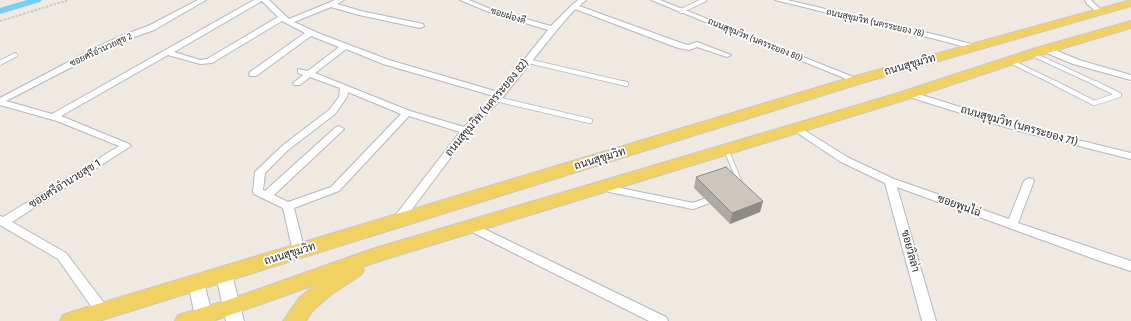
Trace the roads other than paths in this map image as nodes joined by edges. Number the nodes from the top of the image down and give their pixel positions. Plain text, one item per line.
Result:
1 (203, 0) edge
2 (259, 0) edge
3 (265, 0) edge
4 (341, 0) edge
5 (464, 0) edge
6 (583, 0) edge
7 (654, 0) edge
8 (704, 0) edge
9 (778, 0) edge
10 (1088, 0) edge
11 (1131, 3) edge
12 (330, 4) junction
13 (574, 6) junction
14 (681, 11) junction
15 (1100, 12) junction
16 (285, 20) junction
17 (1130, 25) edge
18 (420, 26) dead end
19 (553, 29) junction
20 (310, 33) junction
21 (344, 47) junction
22 (972, 47) junction
23 (167, 52) junction
24 (1038, 52) junction
25 (15, 55) dead end
26 (727, 56) dead end
27 (528, 61) junction
28 (1010, 61) junction
29 (0, 63) edge
30 (305, 73) junction
31 (253, 74) dead end
32 (1131, 78) edge
33 (857, 80) junction
34 (297, 83) dead end
35 (626, 84) dead end
36 (344, 87) junction
37 (909, 94) junction
38 (498, 97) junction
39 (0, 102) edge
40 (407, 113) junction
41 (53, 117) junction
42 (590, 121) dead end
43 (796, 128) junction
44 (339, 129) dead end
45 (466, 132) junction
46 (726, 149) junction
47 (1131, 156) edge
48 (890, 181) junction
49 (1029, 182) dead end
50 (602, 187) junction
51 (735, 190) edge
52 (721, 195) edge
53 (266, 196) junction
54 (288, 206) junction
55 (2, 220) edge
56 (397, 221) junction
57 (1012, 225) junction
58 (472, 227) junction
59 (299, 252) junction
60 (379, 254) junction
61 (1131, 266) edge
62 (224, 275) junction
63 (196, 283) junction
64 (102, 312) junction
65 (233, 314) edge
66 (204, 318) edge
67 (71, 321) edge
68 (186, 321) edge
69 (294, 321) edge
70 (661, 321) edge
71 (929, 321) edge

1 - 39 street, ซอยศรีอำนวยสุข 2
2 - 23 street
3 - 16 street
4 - 12 street
5 - 19 street, ซอยผ่องดี
6 - 13 street, ถนนสุขุมวิท (นครระยอง 82)
7 - 14 street, ถนนสุขุมวิท (นครระยอง 80)
8 - 14 lane
9 - 22 street, ถนนสุขุมวิท (นครระยอง 78)
10 - 15 street
11 - 15 main road, ถนนสุขุมวิท
12 - 16 street
12 - 18 street
13 - 19 street, ถนนสุขุมวิท (นครระยอง 82)
13 - 26 street
14 - 33 street, ถนนสุขุมวิท (นครระยอง 80)
15 - 22 main road, ถนนสุขุมวิท
16 - 20 street
16 - 23 street
17 - 24 main road
19 - 27 street, ถนนสุขุมวิท (นครระยอง 82)
20 - 21 street
20 - 31 street
21 - 30 street
21 - 38 street
22 - 33 main road, ถนนสุขุมวิท
23 - 41 street
24 - 28 main road
24 - 28 lane
24 - 32 street
25 - 29 lane
27 - 35 lane
27 - 38 street, ถนนสุขุมวิท (นครระยอง 82)
28 - 37 main road
30 - 34 street
30 - 36 street
33 - 56 main road, ถนนสุขุมวิท
36 - 40 street
36 - 53 street
37 - 43 main road
37 - 47 street, ถนนสุขุมวิท (นครระยอง 71)
38 - 42 lane
38 - 45 street, ถนนสุขุมวิท (นครระยอง 82)
39 - 41 street
40 - 45 street
40 - 54 street
41 - 55 street, ซอยศรีอำนวยสุข 1
43 - 46 main road
43 - 48 street, ซอยพูนไฉ่
44 - 53 street
45 - 56 street, ถนนสุขุมวิท (นครระยอง 82)
46 - 50 main road
46 - 51 lane
48 - 57 street, ซอยพูนไฉ่
48 - 71 street, ซอยวิลล่า
49 - 57 street
50 - 52 lane
50 - 58 main road
53 - 54 street
54 - 59 street
55 - 64 street
56 - 59 main road, ถนนสุขุมวิท
57 - 61 street, ซอยพูนไฉ่
58 - 60 main road
58 - 70 street
59 - 62 main road, ถนนสุขุมวิท
60 - 65 main road
60 - 69 main road
62 - 63 main road, ถนนสุขุมวิท
62 - 65 street
63 - 64 main road, ถนนสุขุมวิท
63 - 66 street
64 - 67 main road, ถนนสุขุมวิท
65 - 66 main road
66 - 68 main road

